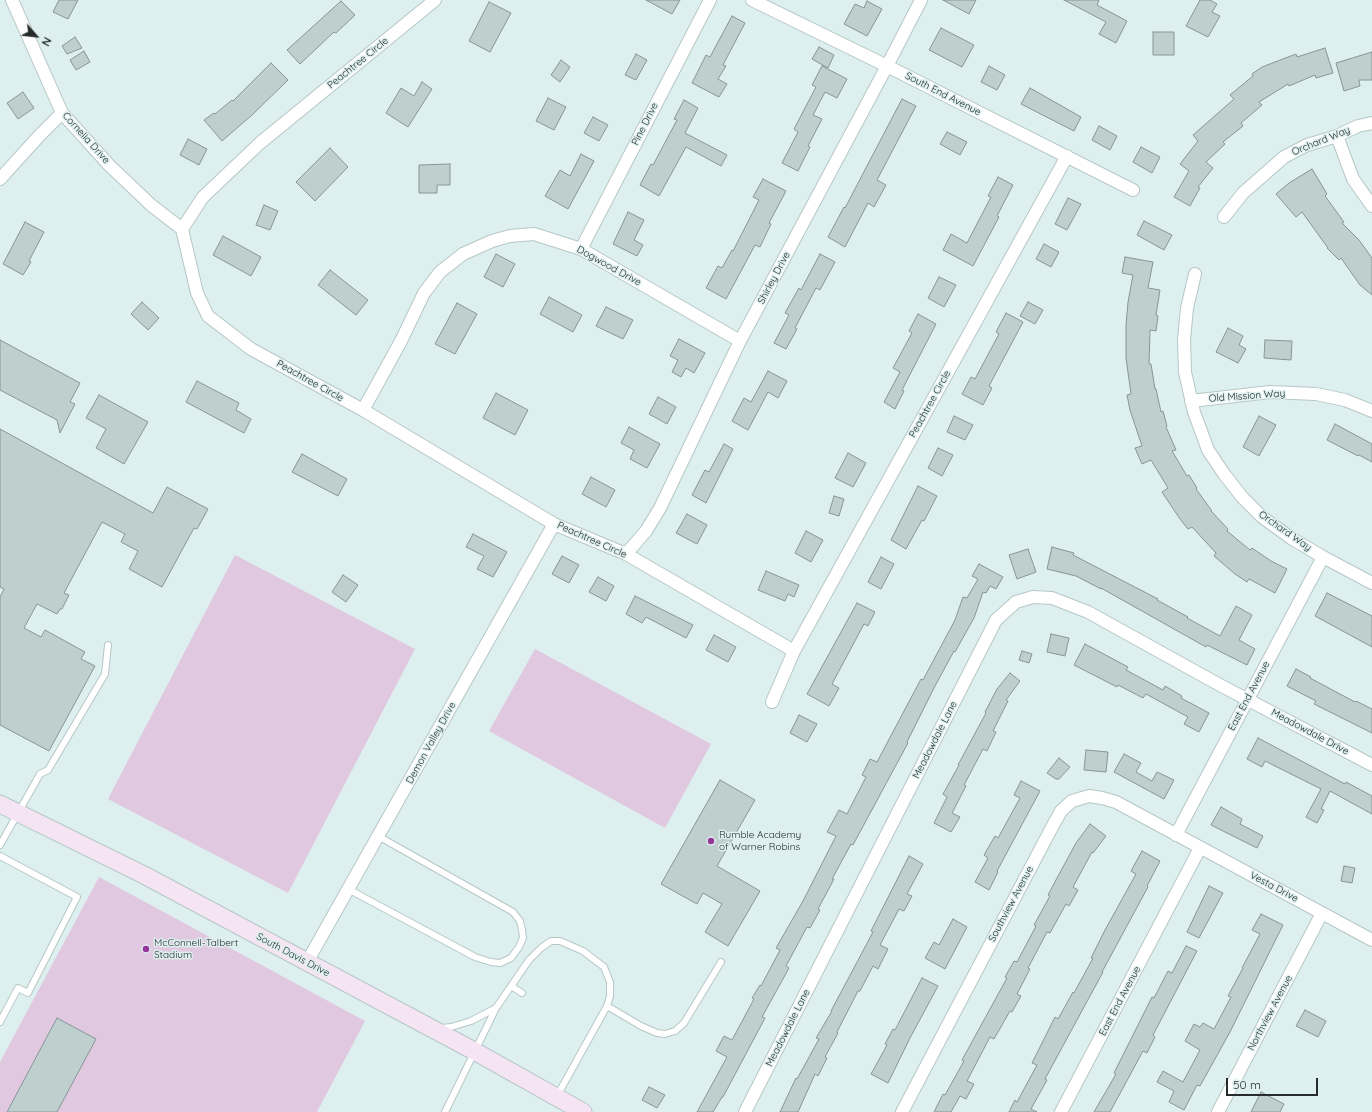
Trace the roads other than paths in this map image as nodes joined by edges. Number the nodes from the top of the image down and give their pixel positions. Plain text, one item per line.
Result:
1 (12, 0) edge
2 (435, 0) edge
3 (710, 0) edge
4 (752, 0) edge
5 (921, 0) edge
6 (887, 66) junction
7 (62, 113) junction
8 (1372, 123) edge
9 (1337, 136) junction
10 (1067, 156) junction
11 (0, 179) edge
12 (1133, 190) dead end
13 (1372, 206) edge
14 (1224, 217) dead end
15 (182, 229) junction
16 (581, 249) junction
17 (1195, 274) dead end
18 (740, 341) junction
19 (1191, 400) junction
20 (363, 410) junction
21 (1372, 411) edge
22 (554, 524) junction
23 (626, 554) junction
24 (1323, 557) junction
25 (1372, 583) edge
26 (108, 645) dead end
27 (794, 651) junction
28 (1248, 699) junction
29 (772, 702) dead end
30 (1372, 765) edge
31 (0, 804) edge
32 (19, 813) junction
33 (1176, 835) junction
34 (378, 836) junction
35 (0, 845) edge
36 (1200, 848) junction
37 (0, 856) edge
38 (348, 889) junction
39 (1322, 913) junction
40 (1372, 940) edge
41 (307, 962) junction
42 (721, 962) dead end
43 (511, 986) junction
44 (522, 993) dead end
45 (607, 1006) junction
46 (496, 1008) junction
47 (0, 1022) edge
48 (433, 1030) junction
49 (476, 1052) junction
50 (556, 1097) junction
51 (445, 1112) edge
52 (583, 1112) edge
53 (745, 1112) edge
54 (902, 1112) edge
55 (1061, 1112) edge
56 (1218, 1112) edge

1 - 7 street, Cornelia Drive
2 - 15 street, Peachtree Circle
3 - 16 street, Pine Drive
4 - 6 street, South End Avenue
5 - 6 street, Shirley Drive
6 - 10 street, South End Avenue
6 - 18 street, Shirley Drive
7 - 11 street
7 - 15 street, Cornelia Drive
8 - 9 street, Orchard Way
9 - 13 street
9 - 14 street, Orchard Way
10 - 12 street, South End Avenue
10 - 27 street, Peachtree Circle
15 - 20 street, Peachtree Circle
16 - 18 street, Dogwood Drive
16 - 20 street, Dogwood Drive
17 - 19 street, Orchard Way
18 - 23 street, Shirley Drive
19 - 21 street, Old Mission Way
19 - 24 street, Orchard Way
20 - 22 street, Peachtree Circle
22 - 23 street, Peachtree Circle
22 - 34 street, Demon Valley Drive
23 - 27 street, Peachtree Circle
24 - 25 street, Orchard Way
24 - 28 street, East End Avenue
26 - 32 lane
27 - 29 street, Peachtree Circle
28 - 30 street, Meadowdale Drive
28 - 33 street, East End Avenue
28 - 53 street, Meadowdale Lane
31 - 32 street, South Davis Drive
32 - 35 lane
32 - 41 street, South Davis Drive
33 - 36 street, Vesta Drive
33 - 54 street, Southview Avenue
34 - 38 street, Demon Valley Drive
34 - 38 lane
36 - 39 street, Vesta Drive
36 - 55 street, East End Avenue
37 - 47 lane
38 - 41 street, Demon Valley Drive
39 - 40 street, Vesta Drive
39 - 56 street, Northview Avenue
41 - 48 street, South Davis Drive
42 - 45 lane
43 - 44 lane
43 - 45 lane
43 - 46 lane
45 - 50 lane
46 - 48 lane
46 - 49 lane
48 - 49 street, South Davis Drive
49 - 50 street, South Davis Drive
49 - 51 lane
50 - 52 street, South Davis Drive

